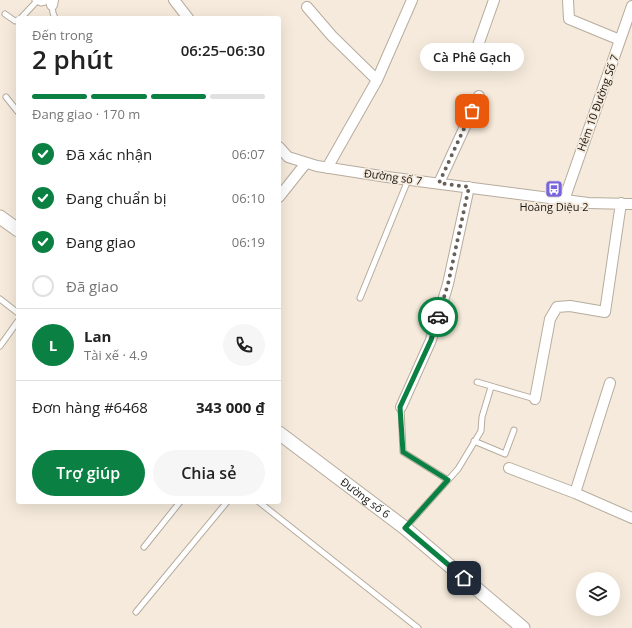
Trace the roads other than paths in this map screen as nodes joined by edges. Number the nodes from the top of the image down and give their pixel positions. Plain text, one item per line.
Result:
1 (174, 0) edge
2 (412, 0) edge
3 (494, 0) edge
4 (568, 0) edge
5 (36, 1) edge
6 (53, 2) edge
7 (632, 6) edge
8 (306, 7) dead end
9 (5, 14) dead end
10 (23, 16) edge
11 (55, 16) edge
12 (186, 16) edge
13 (16, 20) edge
14 (620, 40) junction
15 (471, 65) dead end
16 (377, 80) junction
17 (479, 96) dead end
18 (6, 97) dead end
19 (16, 110) edge
20 (281, 149) edge
21 (306, 163) junction
22 (327, 168) junction
23 (408, 180) junction
24 (439, 183) junction
25 (469, 187) junction
26 (281, 194) edge
27 (564, 200) junction
28 (621, 204) junction
29 (632, 204) edge
30 (0, 217) edge
31 (16, 229) edge
32 (360, 298) dead end
33 (0, 299) edge
34 (16, 311) edge
35 (16, 324) edge
36 (0, 346) edge
37 (477, 382) dead end
38 (610, 383) dead end
39 (491, 387) junction
40 (535, 399) joint
41 (400, 407) joint
42 (514, 430) dead end
43 (281, 435) edge
44 (474, 441) junction
45 (509, 468) dead end
46 (448, 480) junction
47 (575, 493) junction
48 (178, 504) edge
49 (225, 504) edge
50 (262, 504) edge
51 (632, 518) edge
52 (405, 528) junction
53 (144, 547) dead end
54 (136, 612) dead end
55 (418, 628) edge
56 (523, 628) edge

1 - 12 street
2 - 16 street
3 - 15 street
4 - 14 street
5 - 6 lane
5 - 10 lane
6 - 11 lane
7 - 14 street, Hẻm 10 Đường Số 7
8 - 16 street
9 - 13 lane
14 - 27 street, Hẻm 10 Đường Số 7
16 - 22 street
17 - 24 street
18 - 19 lane
20 - 21 street, Đường số 7
21 - 22 street, Đường số 7
21 - 26 street
22 - 23 street, Đường số 7
23 - 24 street, Đường số 7
23 - 32 lane
24 - 25 street, Đường số 7
25 - 27 street, Đường số 7
25 - 41 street
27 - 28 street, Đường số 7
28 - 29 street, Đường số 7
28 - 40 street
30 - 31 street
33 - 34 lane
35 - 36 lane
37 - 39 lane
38 - 47 street
39 - 40 lane
39 - 44 lane
41 - 46 lane
42 - 44 lane
43 - 52 street, Đường số 6
44 - 46 lane
45 - 47 street
46 - 52 lane
47 - 51 street
48 - 53 lane
49 - 54 lane
50 - 55 lane
52 - 56 street, Đường số 6

